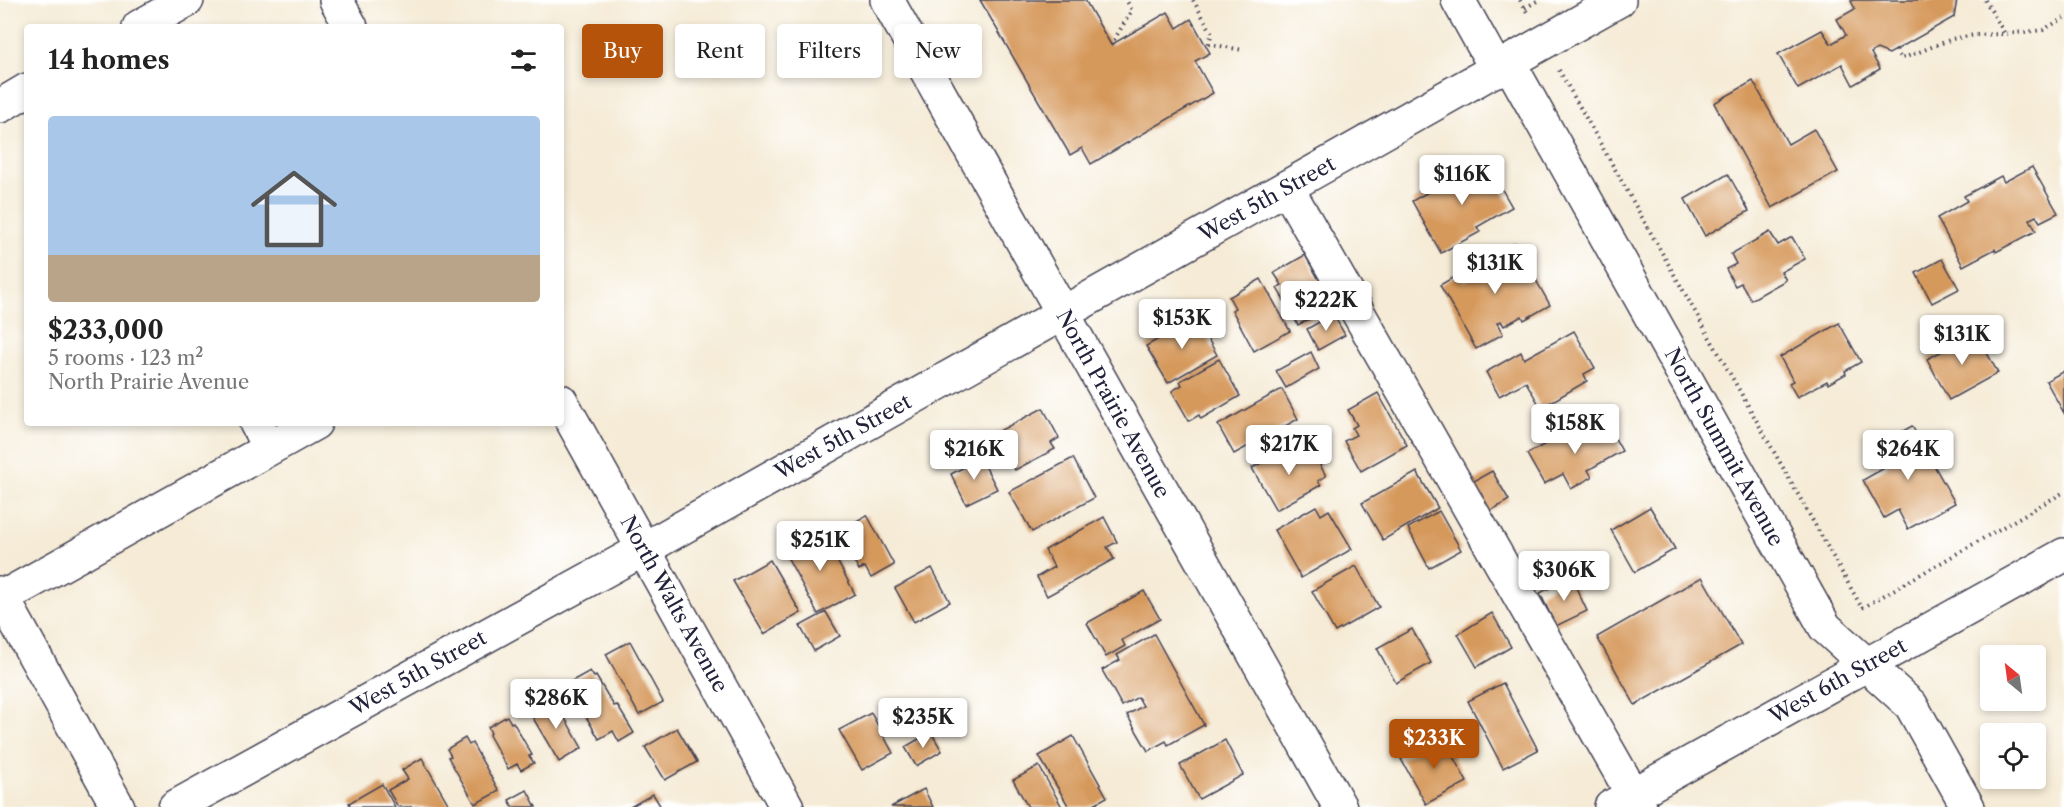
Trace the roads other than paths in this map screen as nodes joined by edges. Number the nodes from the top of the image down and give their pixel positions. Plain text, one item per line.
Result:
1 (187, 0) edge
2 (336, 0) edge
3 (887, 0) edge
4 (1458, 0) edge
5 (1619, 0) edge
6 (144, 24) edge
7 (349, 24) edge
8 (1503, 67) junction
9 (24, 92) edge
10 (0, 106) edge
11 (1287, 188) junction
12 (1062, 314) junction
13 (564, 406) edge
14 (302, 426) edge
15 (263, 435) edge
16 (644, 549) junction
17 (2064, 555) edge
18 (1, 596) edge
19 (1866, 665) junction
20 (1628, 803) edge
21 (118, 807) edge
22 (175, 807) edge
23 (787, 807) edge
24 (1340, 807) edge
25 (1968, 807) edge

1 - 6 street
2 - 7 street
3 - 12 street, North Prairie Avenue
4 - 8 street, North Summit Avenue
5 - 8 street, West 5th Street
8 - 11 street, West 5th Street
8 - 19 street, North Summit Avenue
9 - 10 street
11 - 12 street, West 5th Street
11 - 20 street
12 - 16 street, West 5th Street
12 - 24 street, North Prairie Avenue
13 - 16 street, North Walts Avenue
14 - 15 street
15 - 18 street
16 - 22 street, West 5th Street
16 - 23 street, North Walts Avenue
17 - 19 street, West 6th Street
18 - 21 street
19 - 20 street, West 6th Street
19 - 25 street, North Summit Avenue

